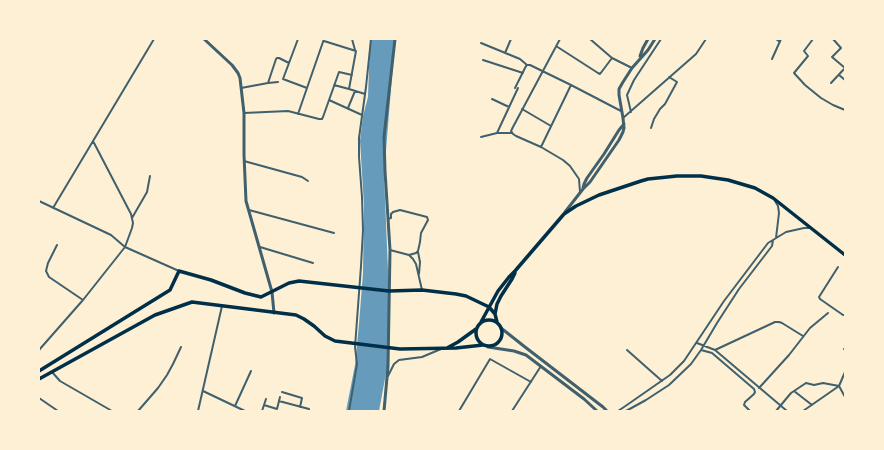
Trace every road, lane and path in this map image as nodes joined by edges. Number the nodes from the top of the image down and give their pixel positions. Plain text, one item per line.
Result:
1 (154, 39) edge
2 (204, 39) edge
3 (298, 39) edge
4 (352, 39) edge
5 (371, 39) edge
6 (395, 39) edge
7 (511, 39) edge
8 (560, 39) edge
9 (590, 39) edge
10 (648, 39) edge
11 (655, 39) edge
12 (661, 39) edge
13 (706, 39) edge
14 (776, 39) edge
15 (781, 39) edge
16 (813, 39) edge
17 (833, 39) edge
18 (324, 40) edge
19 (780, 42) junction
20 (481, 43) dead end
21 (556, 46) junction
22 (355, 50) junction
23 (505, 53) junction
24 (612, 58) junction
25 (640, 58) junction
26 (772, 59) dead end
27 (483, 60) dead end
28 (289, 63) junction
29 (528, 65) junction
30 (632, 68) junction
31 (543, 71) junction
32 (523, 73) junction
33 (352, 75) junction
34 (839, 75) junction
35 (669, 77) junction
36 (845, 80) edge
37 (278, 82) dead end
38 (268, 83) junction
39 (831, 83) dead end
40 (334, 85) junction
41 (571, 85) junction
42 (241, 88) junction
43 (307, 88) junction
44 (349, 90) junction
45 (355, 91) junction
46 (365, 94) junction
47 (492, 99) dead end
48 (329, 100) junction
49 (509, 107) junction
50 (348, 108) junction
51 (522, 109) junction
52 (845, 110) edge
53 (622, 112) junction
54 (631, 112) junction
55 (244, 113) junction
56 (298, 114) junction
57 (362, 115) junction
58 (623, 118) junction
59 (551, 126) junction
60 (651, 128) dead end
61 (497, 133) junction
62 (512, 133) junction
63 (481, 138) dead end
64 (93, 141) junction
65 (541, 147) junction
66 (244, 162) junction
67 (150, 176) dead end
68 (308, 181) dead end
69 (580, 193) junction
70 (773, 198) junction
71 (39, 201) edge
72 (53, 208) junction
73 (249, 210) junction
74 (564, 214) junction
75 (132, 218) junction
76 (388, 219) junction
77 (812, 228) junction
78 (334, 233) dead end
79 (776, 238) junction
80 (773, 240) junction
81 (57, 245) dead end
82 (125, 247) junction
83 (259, 247) junction
84 (390, 250) junction
85 (418, 251) junction
86 (409, 255) junction
87 (845, 255) edge
88 (313, 263) dead end
89 (838, 267) dead end
90 (179, 271) junction
91 (515, 272) junction
92 (419, 277) junction
93 (422, 290) junction
94 (272, 292) junction
95 (83, 300) junction
96 (222, 306) junction
97 (489, 307) junction
98 (274, 313) junction
99 (828, 313) dead end
100 (495, 314) junction
101 (845, 315) edge
102 (481, 322) junction
103 (497, 322) junction
104 (501, 328) junction
105 (476, 329) junction
106 (803, 336) junction
107 (697, 343) junction
108 (483, 345) junction
109 (181, 346) dead end
110 (704, 346) junction
111 (488, 347) junction
112 (443, 349) junction
113 (39, 350) edge
114 (627, 350) dead end
115 (701, 350) junction
116 (714, 350) junction
117 (541, 366) junction
118 (39, 371) edge
119 (52, 372) junction
120 (251, 372) dead end
121 (845, 372) edge
122 (387, 378) junction
123 (39, 379) edge
124 (662, 381) junction
125 (531, 382) junction
126 (839, 386) junction
127 (759, 388) junction
128 (203, 391) junction
129 (794, 391) junction
130 (282, 392) dead end
131 (280, 397) dead end
132 (845, 397) edge
133 (39, 398) edge
134 (266, 399) dead end
135 (279, 401) junction
136 (264, 405) junction
137 (812, 405) junction
138 (780, 406) junction
139 (236, 407) junction
140 (300, 407) junction
141 (58, 411) edge
142 (112, 411) edge
143 (138, 411) edge
144 (198, 411) edge
145 (236, 411) edge
146 (246, 411) edge
147 (262, 411) edge
148 (309, 411) edge
149 (349, 411) edge
150 (384, 411) edge
151 (459, 411) edge
152 (512, 411) edge
153 (597, 411) edge
154 (607, 411) edge
155 (618, 411) edge
156 (626, 411) edge
157 (750, 411) edge
158 (776, 411) edge
159 (787, 411) edge
160 (803, 411) edge

1 - 64 street
2 - 42 street
3 - 28 street
4 - 22 street
5 - 46 street
6 - 76 street
7 - 23 street
8 - 21 street
9 - 24 street
10 - 25 street
11 - 25 street
12 - 54 street
13 - 35 street
14 - 19 street
15 - 19 street
16 - 52 street
17 - 34 street
18 - 22 street
18 - 43 street
19 - 26 street
20 - 23 street
21 - 24 street
21 - 31 street
22 - 33 street
23 - 29 street
24 - 30 street
25 - 30 street
27 - 32 street
28 - 38 street
28 - 43 street
29 - 31 street
29 - 32 street
30 - 53 street
31 - 41 street
31 - 51 street
32 - 49 street
33 - 40 street
33 - 44 street
34 - 36 street
34 - 39 street
35 - 54 street
35 - 60 street
37 - 38 street
38 - 42 street
40 - 44 street
40 - 48 street
41 - 53 street
41 - 59 street
42 - 55 street
43 - 56 street
44 - 45 street
45 - 46 street
45 - 50 street
46 - 57 street
47 - 49 street
48 - 50 street
48 - 56 street
49 - 61 street
50 - 57 street
51 - 59 street
51 - 62 street
53 - 58 street
54 - 58 street
55 - 56 street
55 - 66 street
57 - 149 street
58 - 69 street
59 - 65 street
61 - 62 street
61 - 63 street
62 - 65 street
64 - 72 street
64 - 75 street
65 - 69 street
66 - 68 street
66 - 73 street
67 - 75 street
69 - 74 street
70 - 74 main road
70 - 77 main road
70 - 79 street
71 - 72 street
72 - 82 street
73 - 78 street
73 - 83 street
74 - 91 main road
75 - 82 street
76 - 84 street
76 - 85 street
77 - 79 street
77 - 87 main road
79 - 80 street
80 - 107 street
80 - 110 street
81 - 95 street
82 - 90 street
82 - 95 street
83 - 88 street
83 - 94 street
84 - 86 street
84 - 122 street
85 - 86 street
85 - 92 street
86 - 92 street
89 - 101 street
90 - 94 main road
90 - 118 main road
91 - 97 main road
91 - 100 main road
92 - 93 street
93 - 94 main road
93 - 97 main road
94 - 98 street
95 - 113 street
96 - 98 main road
96 - 119 main road
96 - 128 street
97 - 100 main road
97 - 102 main road
98 - 112 main road
99 - 106 street
100 - 103 main road
102 - 103 main road
102 - 105 main road
103 - 104 main road
104 - 111 main road
104 - 154 street
105 - 108 main road
105 - 112 main road
106 - 116 street
106 - 127 street
107 - 110 street
107 - 124 street
108 - 111 main road
108 - 112 main road
109 - 143 street
110 - 115 street
110 - 116 street
111 - 117 street
112 - 122 street
114 - 124 street
115 - 156 street
115 - 157 street
116 - 127 street
117 - 125 street
117 - 153 street
119 - 123 main road
119 - 142 street
120 - 139 street
121 - 126 street
122 - 150 street
124 - 155 street
125 - 151 street
125 - 152 street
126 - 129 street
126 - 132 street
126 - 137 street
127 - 138 street
128 - 139 street
128 - 144 street
129 - 137 street
129 - 138 street
130 - 140 street
131 - 135 street
133 - 141 street
134 - 136 street
135 - 136 street
135 - 140 street
136 - 147 street
137 - 160 street
138 - 158 street
138 - 159 street
139 - 145 street
139 - 146 street
140 - 148 street

